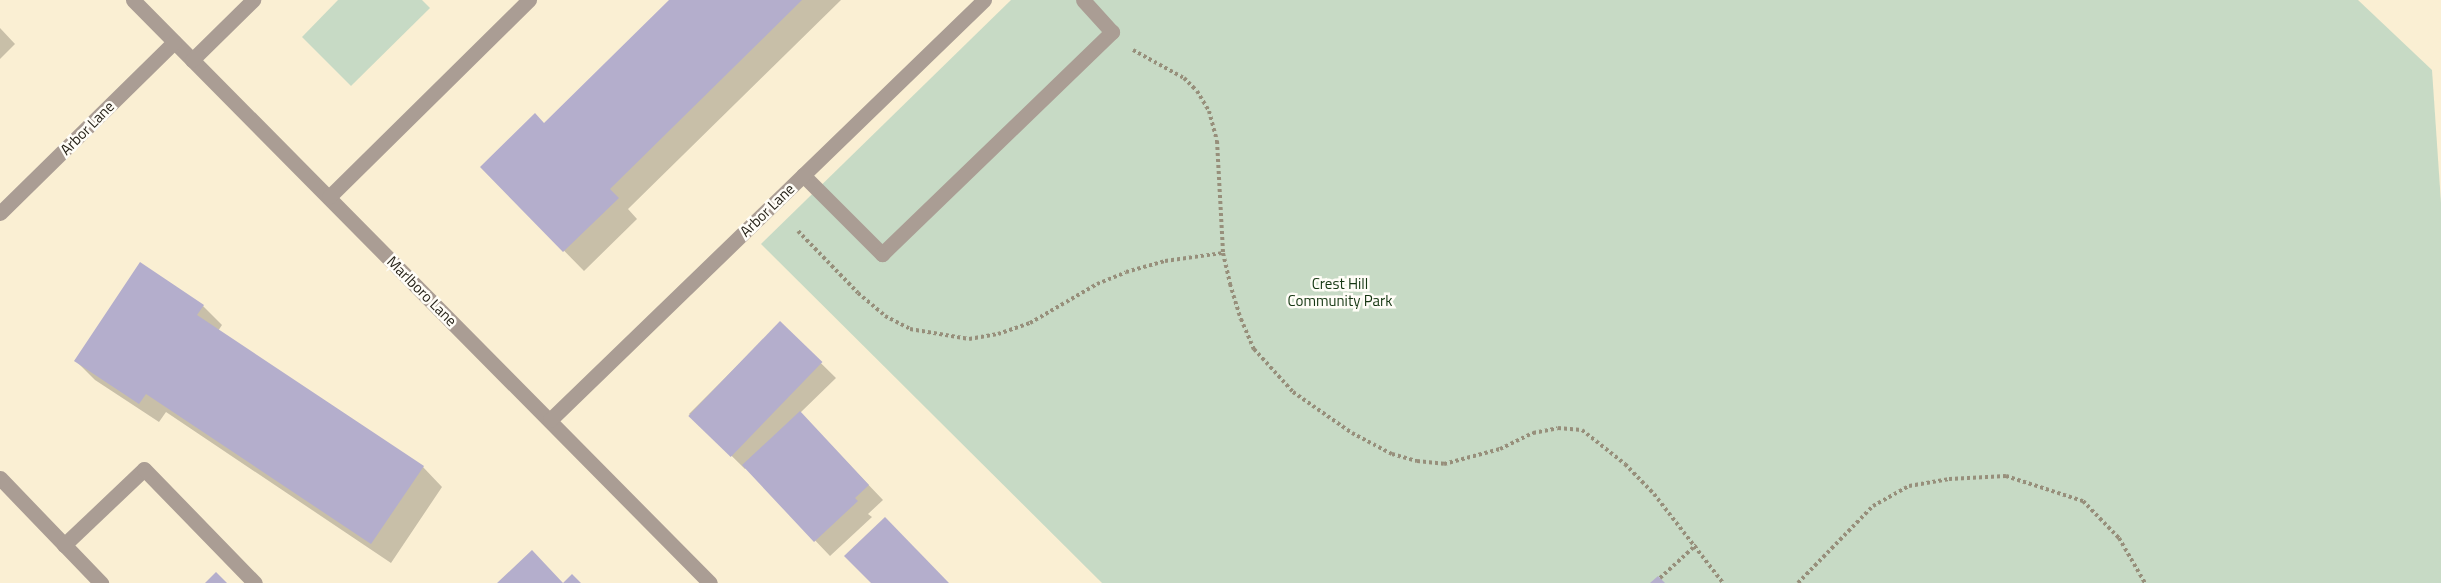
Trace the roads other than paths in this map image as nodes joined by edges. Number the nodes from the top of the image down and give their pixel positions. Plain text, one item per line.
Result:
1 (133, 0) edge
2 (253, 0) edge
3 (529, 0) edge
4 (984, 0) edge
5 (1083, 0) edge
6 (174, 42) junction
7 (192, 60) junction
8 (802, 175) junction
9 (328, 197) junction
10 (0, 213) edge
11 (550, 420) junction
12 (0, 478) edge
13 (64, 544) junction
14 (100, 583) edge
15 (255, 583) edge
16 (711, 583) edge

1 - 6 street, Marlboro Lane
2 - 7 street
3 - 9 street
4 - 8 street, Arbor Lane
5 - 8 street
6 - 7 street, Marlboro Lane
6 - 10 street, Arbor Lane
7 - 9 street, Marlboro Lane
8 - 11 street, Arbor Lane
9 - 11 street, Marlboro Lane
11 - 16 street, Marlboro Lane
12 - 13 street
13 - 14 street
13 - 15 street

